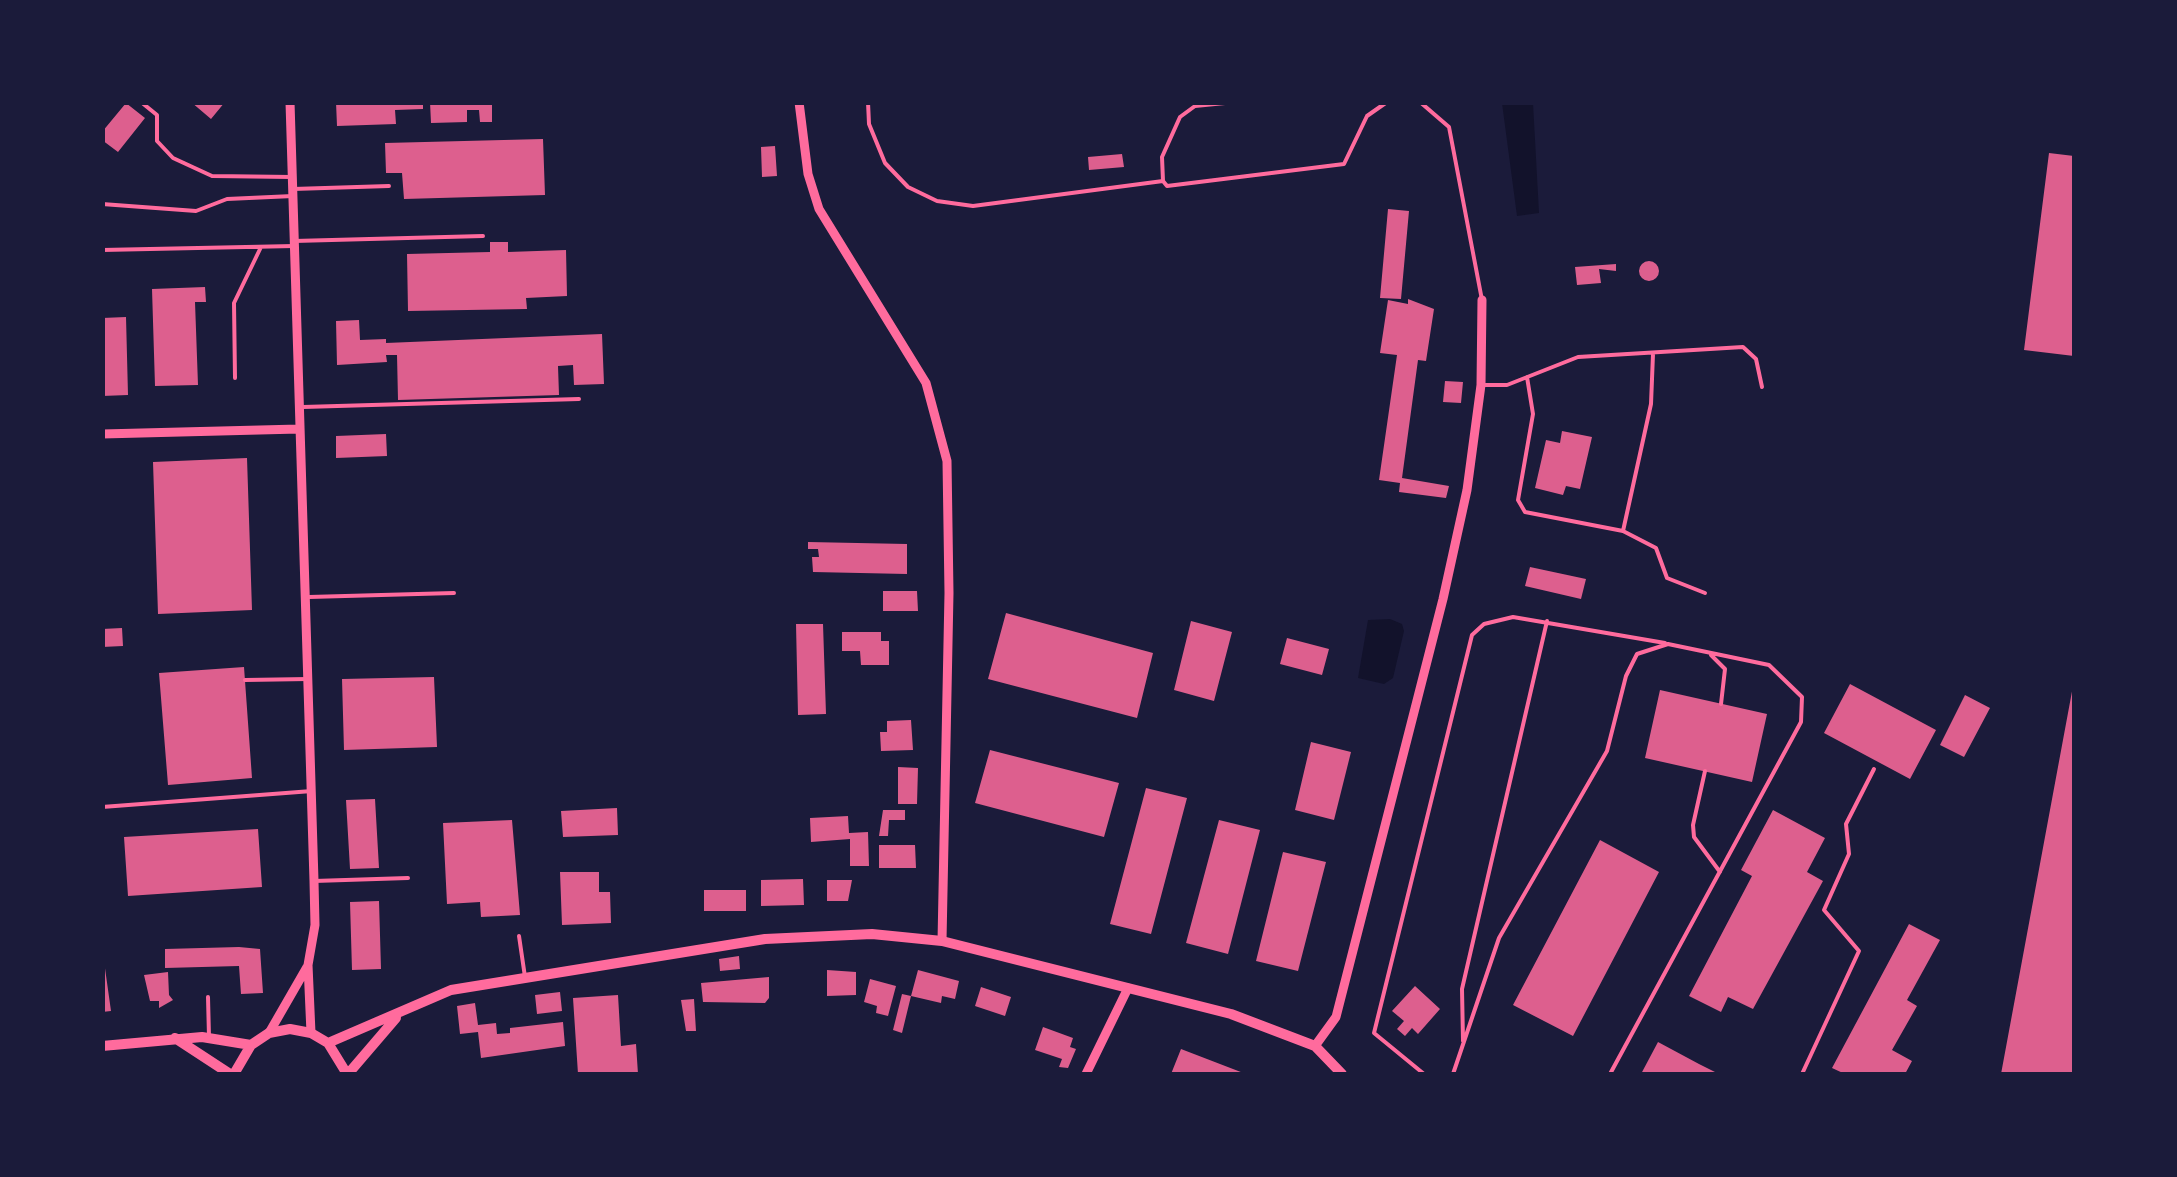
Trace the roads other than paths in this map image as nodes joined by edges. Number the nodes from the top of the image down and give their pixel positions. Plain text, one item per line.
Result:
1 (141, 102) edge
2 (290, 102) edge
3 (799, 102) edge
4 (868, 102) edge
5 (1235, 102) edge
6 (1388, 102) edge
7 (1420, 102) edge
8 (292, 177) junction
9 (1162, 181) junction
10 (389, 186) dead end
11 (293, 192) junction
12 (102, 204) edge
13 (483, 236) dead end
14 (294, 243) junction
15 (261, 247) junction
16 (102, 250) edge
17 (1482, 300) joint
18 (1653, 354) junction
19 (1527, 377) junction
20 (235, 378) dead end
21 (1481, 385) junction
22 (1762, 387) dead end
23 (579, 399) dead end
24 (298, 407) junction
25 (299, 429) junction
26 (102, 434) edge
27 (1623, 531) junction
28 (454, 593) dead end
29 (1705, 593) dead end
30 (304, 597) junction
31 (1547, 620) junction
32 (1668, 644) junction
33 (1708, 652) junction
34 (308, 679) junction
35 (245, 680) dead end
36 (1721, 704) dead end
37 (1874, 769) dead end
38 (1705, 771) dead end
39 (312, 791) junction
40 (102, 807) edge
41 (1720, 872) junction
42 (408, 878) dead end
43 (314, 881) junction
44 (519, 936) dead end
45 (942, 941) junction
46 (308, 965) junction
47 (525, 977) junction
48 (1128, 988) junction
49 (208, 997) dead end
50 (402, 1012) junction
51 (269, 1033) junction
52 (311, 1033) junction
53 (174, 1037) junction
54 (210, 1038) junction
55 (328, 1043) junction
56 (252, 1044) junction
57 (1463, 1045) junction
58 (102, 1046) edge
59 (1315, 1046) junction
60 (1454, 1073) edge
61 (232, 1074) edge
62 (348, 1074) edge
63 (1086, 1074) edge
64 (1342, 1074) edge
65 (1424, 1074) edge
66 (1610, 1074) edge
67 (1802, 1074) edge

1 - 8 lane
2 - 8 street
3 - 45 street
4 - 9 lane
5 - 9 lane
6 - 9 lane
7 - 17 lane
8 - 11 street
10 - 11 lane
11 - 12 lane
11 - 14 street
13 - 14 lane
14 - 15 lane
14 - 24 street
15 - 16 lane
15 - 20 lane
17 - 21 street
18 - 19 lane
18 - 22 lane
18 - 27 lane
19 - 21 lane
19 - 27 lane
21 - 59 street
23 - 24 lane
24 - 25 street
25 - 26 street
25 - 30 street
27 - 29 lane
28 - 30 lane
30 - 34 street
31 - 32 lane
31 - 57 lane
31 - 65 lane
32 - 33 lane
32 - 57 lane
33 - 36 lane
33 - 41 lane
34 - 35 lane
34 - 39 street
37 - 67 lane
38 - 41 lane
39 - 40 lane
39 - 43 street
41 - 66 lane
42 - 43 lane
43 - 46 street
44 - 47 lane
45 - 47 street
45 - 48 street
46 - 51 street
46 - 52 street
47 - 50 street
48 - 59 street
48 - 63 street
49 - 54 lane
50 - 55 street
50 - 62 street
51 - 52 street
51 - 56 street
52 - 55 street
53 - 54 street
53 - 58 street
53 - 61 street
54 - 56 street
55 - 62 street
56 - 61 street
57 - 60 lane
59 - 64 street

